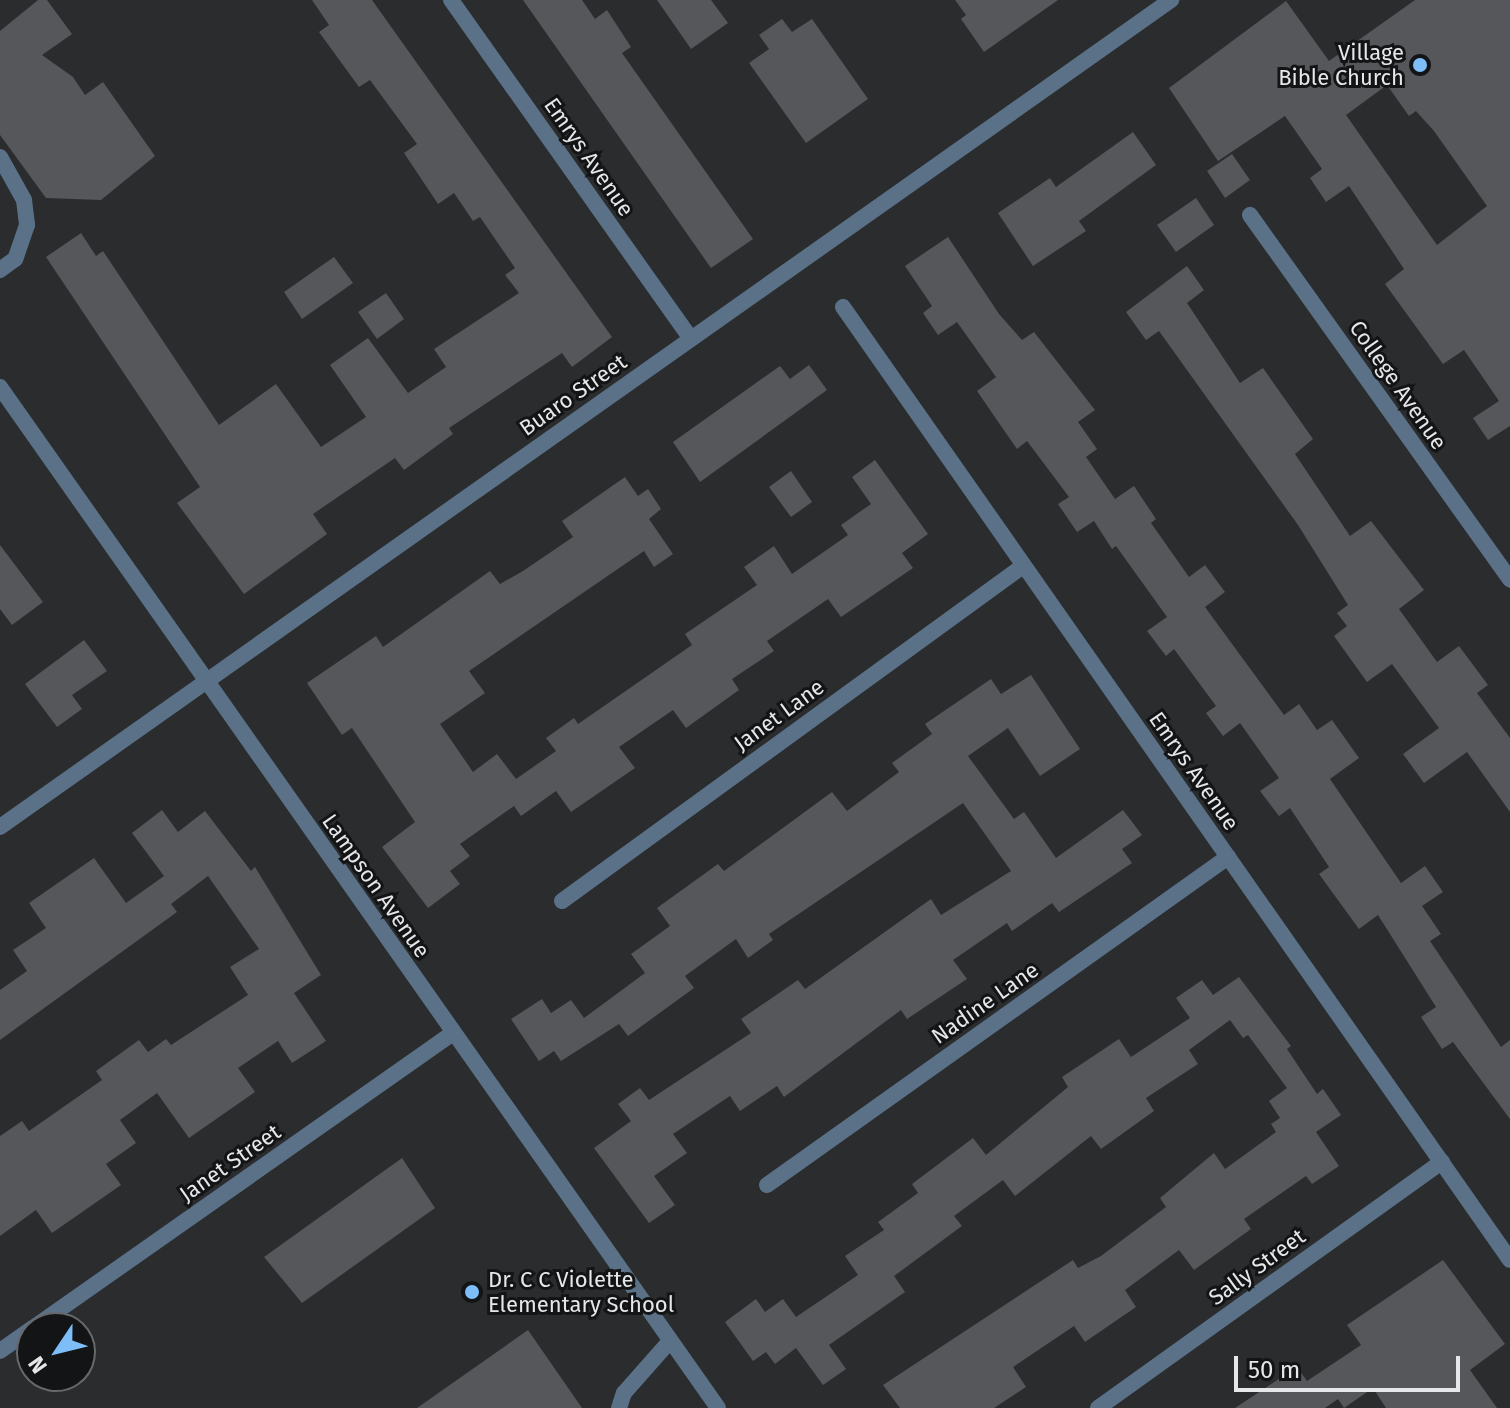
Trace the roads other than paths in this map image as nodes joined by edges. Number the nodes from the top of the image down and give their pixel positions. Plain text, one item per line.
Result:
1 (451, 0) edge
2 (1171, 0) edge
3 (0, 157) edge
4 (1250, 215) dead end
5 (0, 270) edge
6 (843, 307) dead end
7 (691, 339) junction
8 (0, 387) edge
9 (1023, 566) junction
10 (1510, 580) edge
11 (207, 680) junction
12 (0, 827) edge
13 (1228, 857) junction
14 (562, 901) dead end
15 (453, 1033) junction
16 (1442, 1162) junction
17 (767, 1185) dead end
18 (1510, 1260) edge
19 (56, 1312) edge
20 (670, 1341) junction
21 (619, 1408) edge
22 (718, 1408) edge
23 (1098, 1408) edge

1 - 7 street, Emrys Avenue
2 - 7 street, Buaro Street
3 - 5 street
4 - 10 street, College Avenue
6 - 9 street, Emrys Avenue
7 - 11 street, Buaro Street
8 - 11 street, Lampson Avenue
9 - 13 street, Emrys Avenue
9 - 14 street, Janet Lane
11 - 12 street, Buaro Street
11 - 15 street, Lampson Avenue
13 - 16 street, Emrys Avenue
13 - 17 street, Nadine Lane
15 - 19 street, Janet Street
15 - 20 street, Lampson Avenue
16 - 18 street, Emrys Avenue
16 - 23 street, Sally Street
20 - 21 street
20 - 22 street, Lampson Avenue

